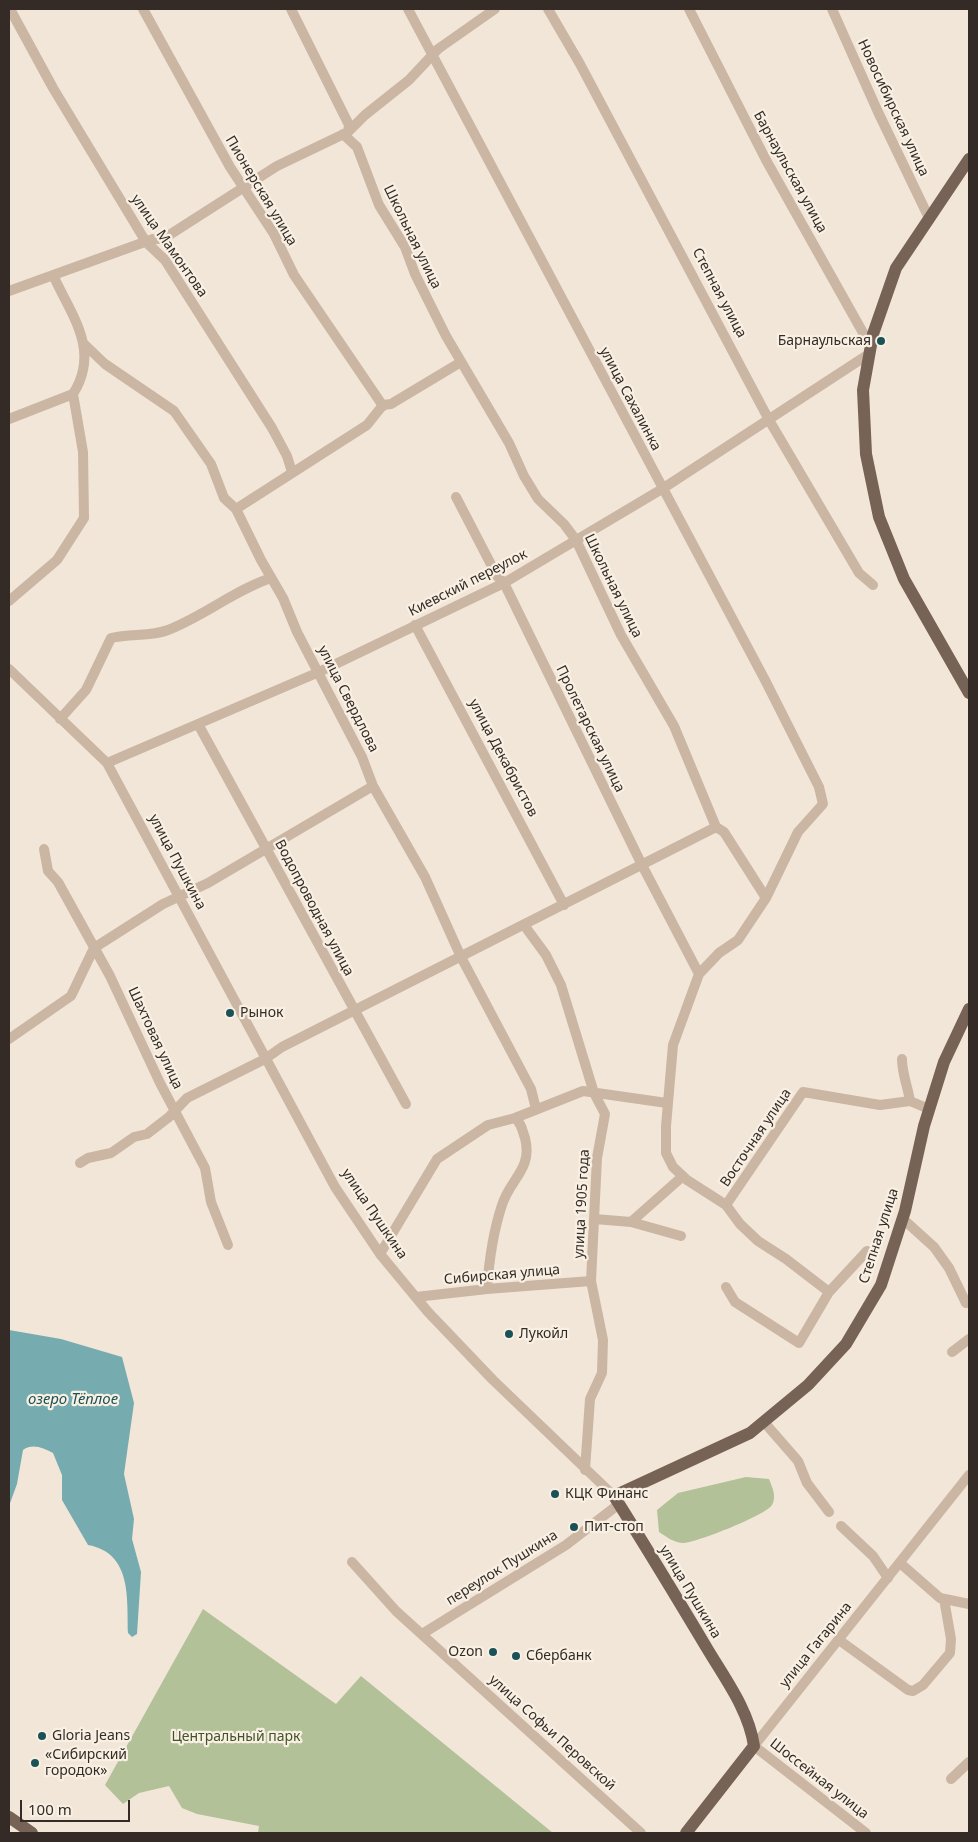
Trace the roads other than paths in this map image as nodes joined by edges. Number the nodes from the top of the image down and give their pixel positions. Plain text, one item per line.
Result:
1 (10, 9) edge
2 (143, 9) edge
3 (291, 9) edge
4 (408, 9) edge
5 (495, 9) edge
6 (548, 9) edge
7 (690, 9) edge
8 (832, 9) edge
9 (433, 57) junction
10 (345, 133) junction
11 (969, 159) edge
12 (244, 188) junction
13 (929, 218) junction
14 (146, 242) junction
15 (53, 275) junction
16 (9, 291) edge
17 (83, 343) junction
18 (870, 350) junction
19 (461, 362) junction
20 (74, 394) junction
21 (383, 406) junction
22 (9, 419) edge
23 (769, 420) junction
24 (292, 472) junction
25 (662, 488) junction
26 (456, 497) dead end
27 (236, 508) junction
28 (576, 540) junction
29 (272, 578) junction
30 (504, 583) junction
31 (873, 585) dead end
32 (9, 601) edge
33 (415, 625) junction
34 (9, 669) edge
35 (319, 672) junction
36 (969, 693) edge
37 (60, 719) junction
38 (198, 724) junction
39 (107, 763) junction
40 (373, 786) junction
41 (716, 827) junction
42 (265, 848) junction
43 (44, 849) dead end
44 (642, 865) junction
45 (179, 897) junction
46 (766, 898) junction
47 (564, 905) junction
48 (524, 926) junction
49 (94, 948) junction
50 (461, 958) junction
51 (699, 974) junction
52 (969, 1009) edge
53 (354, 1012) junction
54 (9, 1038) edge
55 (265, 1059) junction
56 (902, 1059) dead end
57 (594, 1093) junction
58 (910, 1101) junction
59 (667, 1103) junction
60 (406, 1104) dead end
61 (536, 1108) junction
62 (929, 1109) junction
63 (175, 1111) junction
64 (515, 1118) junction
65 (80, 1163) dead end
66 (685, 1178) junction
67 (726, 1205) junction
68 (595, 1219) junction
69 (903, 1219) junction
70 (631, 1222) junction
71 (681, 1236) dead end
72 (228, 1245) dead end
73 (867, 1251) dead end
74 (380, 1254) junction
75 (591, 1282) junction
76 (726, 1287) dead end
77 (487, 1289) junction
78 (830, 1292) junction
79 (416, 1297) junction
80 (966, 1303) dead end
81 (969, 1339) edge
82 (952, 1352) dead end
83 (764, 1422) junction
84 (586, 1470) junction
85 (969, 1475) edge
86 (616, 1500) junction
87 (828, 1512) dead end
88 (841, 1526) dead end
89 (352, 1562) dead end
90 (900, 1563) junction
91 (888, 1578) junction
92 (944, 1599) junction
93 (969, 1604) edge
94 (422, 1634) junction
95 (839, 1640) junction
96 (754, 1746) junction
97 (969, 1762) edge
98 (951, 1779) dead end
99 (9, 1817) edge
100 (32, 1833) edge
101 (641, 1833) edge
102 (686, 1833) edge
103 (866, 1833) edge

1 - 14 street, улица Мамонтова
2 - 12 street, Пионерская улица
3 - 10 street, Школьная улица
4 - 9 street, улица Сахалинка
5 - 9 street
6 - 23 street, Степная улица
7 - 18 street, Барнаульская улица
8 - 13 street, Новосибирская улица
9 - 10 street
9 - 25 street, улица Сахалинка
10 - 12 street
10 - 19 street, Школьная улица
11 - 13 main road
12 - 14 street
12 - 21 street, Пионерская улица
13 - 18 main road
14 - 15 street
14 - 24 street, улица Мамонтова
15 - 16 street
15 - 17 street
17 - 20 street
17 - 27 street, улица Свердлова
18 - 23 street, Киевский переулок
18 - 36 main road
19 - 21 street
19 - 28 street, Школьная улица
20 - 22 street
20 - 32 street
21 - 24 street
23 - 25 street, Киевский переулок
23 - 31 street, Степная улица
24 - 27 street
25 - 28 street, Киевский переулок
25 - 46 street, улица Сахалинка
26 - 30 street, Пролетарская улица
27 - 29 street, улица Свердлова
28 - 30 street, Киевский переулок
28 - 41 street, Школьная улица
29 - 35 street, улица Свердлова
29 - 37 street
30 - 33 street, Киевский переулок
30 - 44 street, Пролетарская улица
33 - 35 street, Киевский переулок
33 - 47 street, улица Декабристов
34 - 37 street, улица Пушкина
35 - 38 street, Киевский переулок
35 - 40 street, улица Свердлова
37 - 39 street, улица Пушкина
38 - 39 street, Киевский переулок
38 - 42 street, Водопроводная улица
39 - 45 street, улица Пушкина
40 - 42 street
40 - 50 street, улица Свердлова
41 - 44 street
41 - 46 street, Школьная улица
42 - 45 street
42 - 53 street, Водопроводная улица
43 - 49 street, Шахтовая улица
44 - 47 street
44 - 51 street, Пролетарская улица
45 - 49 street
45 - 55 street, улица Пушкина
46 - 51 street
47 - 48 street
48 - 50 street
48 - 57 street, улица 1905 года
49 - 54 street
49 - 63 street, Шахтовая улица
50 - 53 street
50 - 61 street, улица Свердлова
51 - 59 street
52 - 62 main road, Степная улица
53 - 55 street
53 - 60 street, Водопроводная улица
55 - 63 street
55 - 74 street, улица Пушкина
56 - 58 street
57 - 59 street
57 - 61 street
57 - 68 street, улица 1905 года
58 - 62 street
58 - 67 street, Восточная улица
59 - 66 street
61 - 64 street
62 - 69 main road, Степная улица
63 - 65 street
63 - 72 street, Шахтовая улица
64 - 74 street
64 - 77 street
66 - 67 street
66 - 70 street
67 - 78 street
68 - 70 street
68 - 75 street, улица 1905 года
69 - 80 street
69 - 83 main road, Степная улица
70 - 71 street
73 - 78 street
74 - 79 street, улица Пушкина
75 - 77 street, Сибирская улица
75 - 84 street, улица 1905 года
76 - 78 street
77 - 79 street, Сибирская улица
79 - 84 street, улица Пушкина
81 - 82 street
83 - 86 main road, Степная улица
83 - 87 street
84 - 86 street, улица Пушкина
85 - 90 street, улица Гагарина
86 - 94 street, переулок Пушкина
86 - 96 main road, улица Пушкина
88 - 91 street
89 - 94 street, улица Софьи Перовской
90 - 91 street, улица Гагарина
90 - 92 street
91 - 95 street, улица Гагарина
92 - 93 street
92 - 95 street
94 - 101 street, улица Софьи Перовской
95 - 96 street, улица Гагарина
96 - 102 main road, улица Гагарина
96 - 103 street, Шоссейная улица
97 - 98 street
99 - 100 main road

